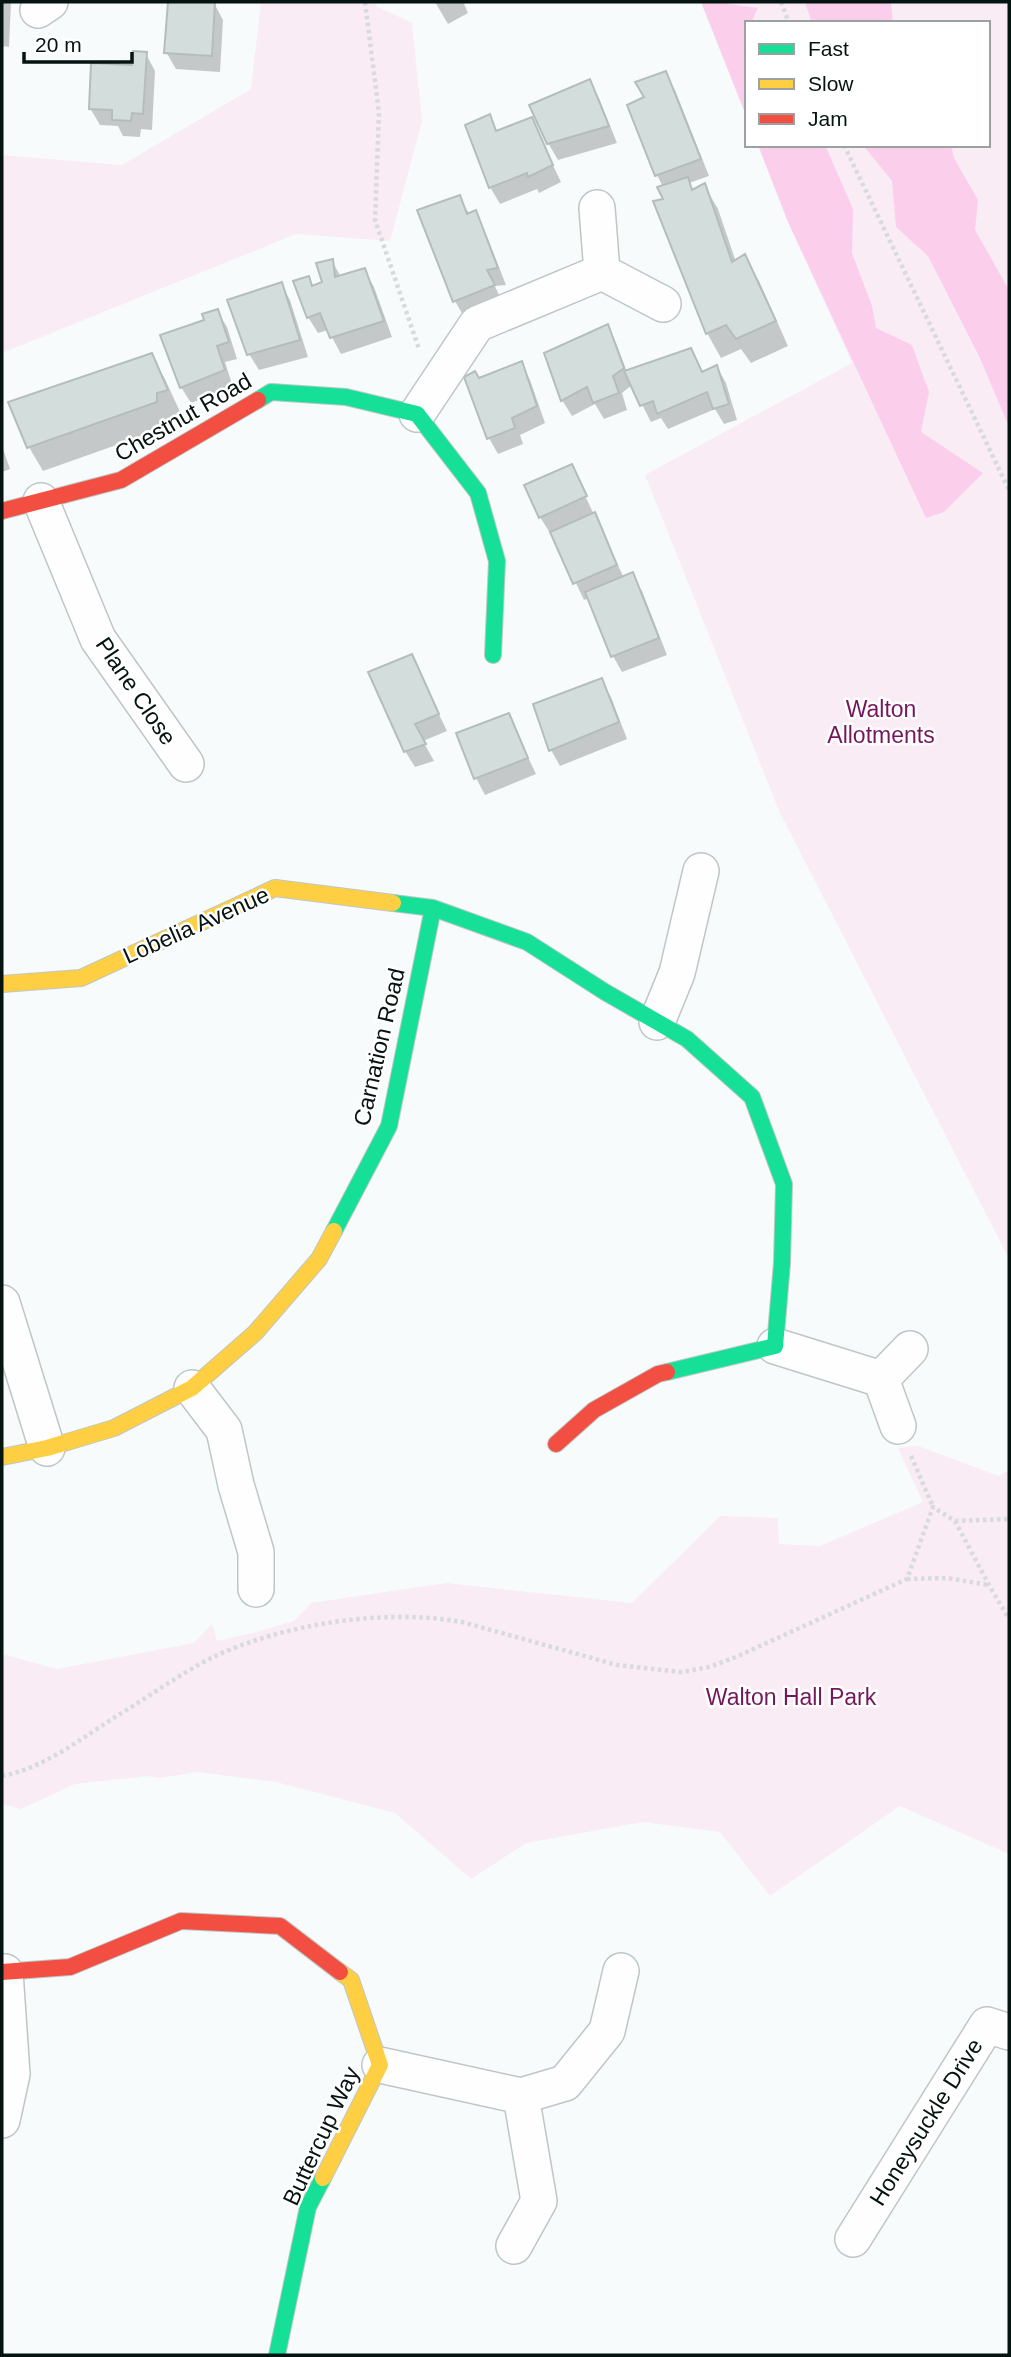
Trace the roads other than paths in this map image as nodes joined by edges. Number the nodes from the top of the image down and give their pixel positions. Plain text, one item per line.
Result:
1 (597, 208) dead end
2 (602, 272) junction
3 (663, 304) dead end
4 (425, 401) junction
5 (41, 501) junction
6 (2, 511) edge
7 (493, 655) dead end
8 (186, 764) dead end
9 (701, 871) dead end
10 (433, 908) junction
11 (2, 984) edge
12 (657, 1022) junction
13 (2, 1303) edge
14 (775, 1346) junction
15 (911, 1349) dead end
16 (881, 1380) junction
17 (192, 1388) junction
18 (898, 1426) road end
19 (556, 1444) dead end
20 (47, 1448) junction
21 (2, 1457) edge
22 (256, 1589) dead end
23 (621, 1970) dead end
24 (3, 1972) edge
25 (1009, 2032) edge
26 (380, 2065) junction
27 (521, 2096) junction
28 (2, 2120) edge
29 (853, 2239) dead end
30 (514, 2246) dead end
31 (277, 2355) edge

1 - 2 street
2 - 3 street
2 - 4 street
4 - 5 street, Chestnut Road
4 - 7 street
5 - 6 street, Chestnut Road
5 - 8 street, Plane Close
9 - 12 street
10 - 11 street, Lobelia Avenue
10 - 12 street, Lobelia Avenue
10 - 17 street, Carnation Road
12 - 14 street, Lobelia Avenue
13 - 20 street
14 - 16 street
14 - 19 street
15 - 16 street
16 - 18 street
17 - 20 street, Carnation Road
17 - 22 street
20 - 21 street, Carnation Road
23 - 27 street
24 - 26 street, Buttercup Way
24 - 28 street
25 - 29 street, Honeysuckle Drive
26 - 27 street
26 - 31 street, Buttercup Way
27 - 30 street

